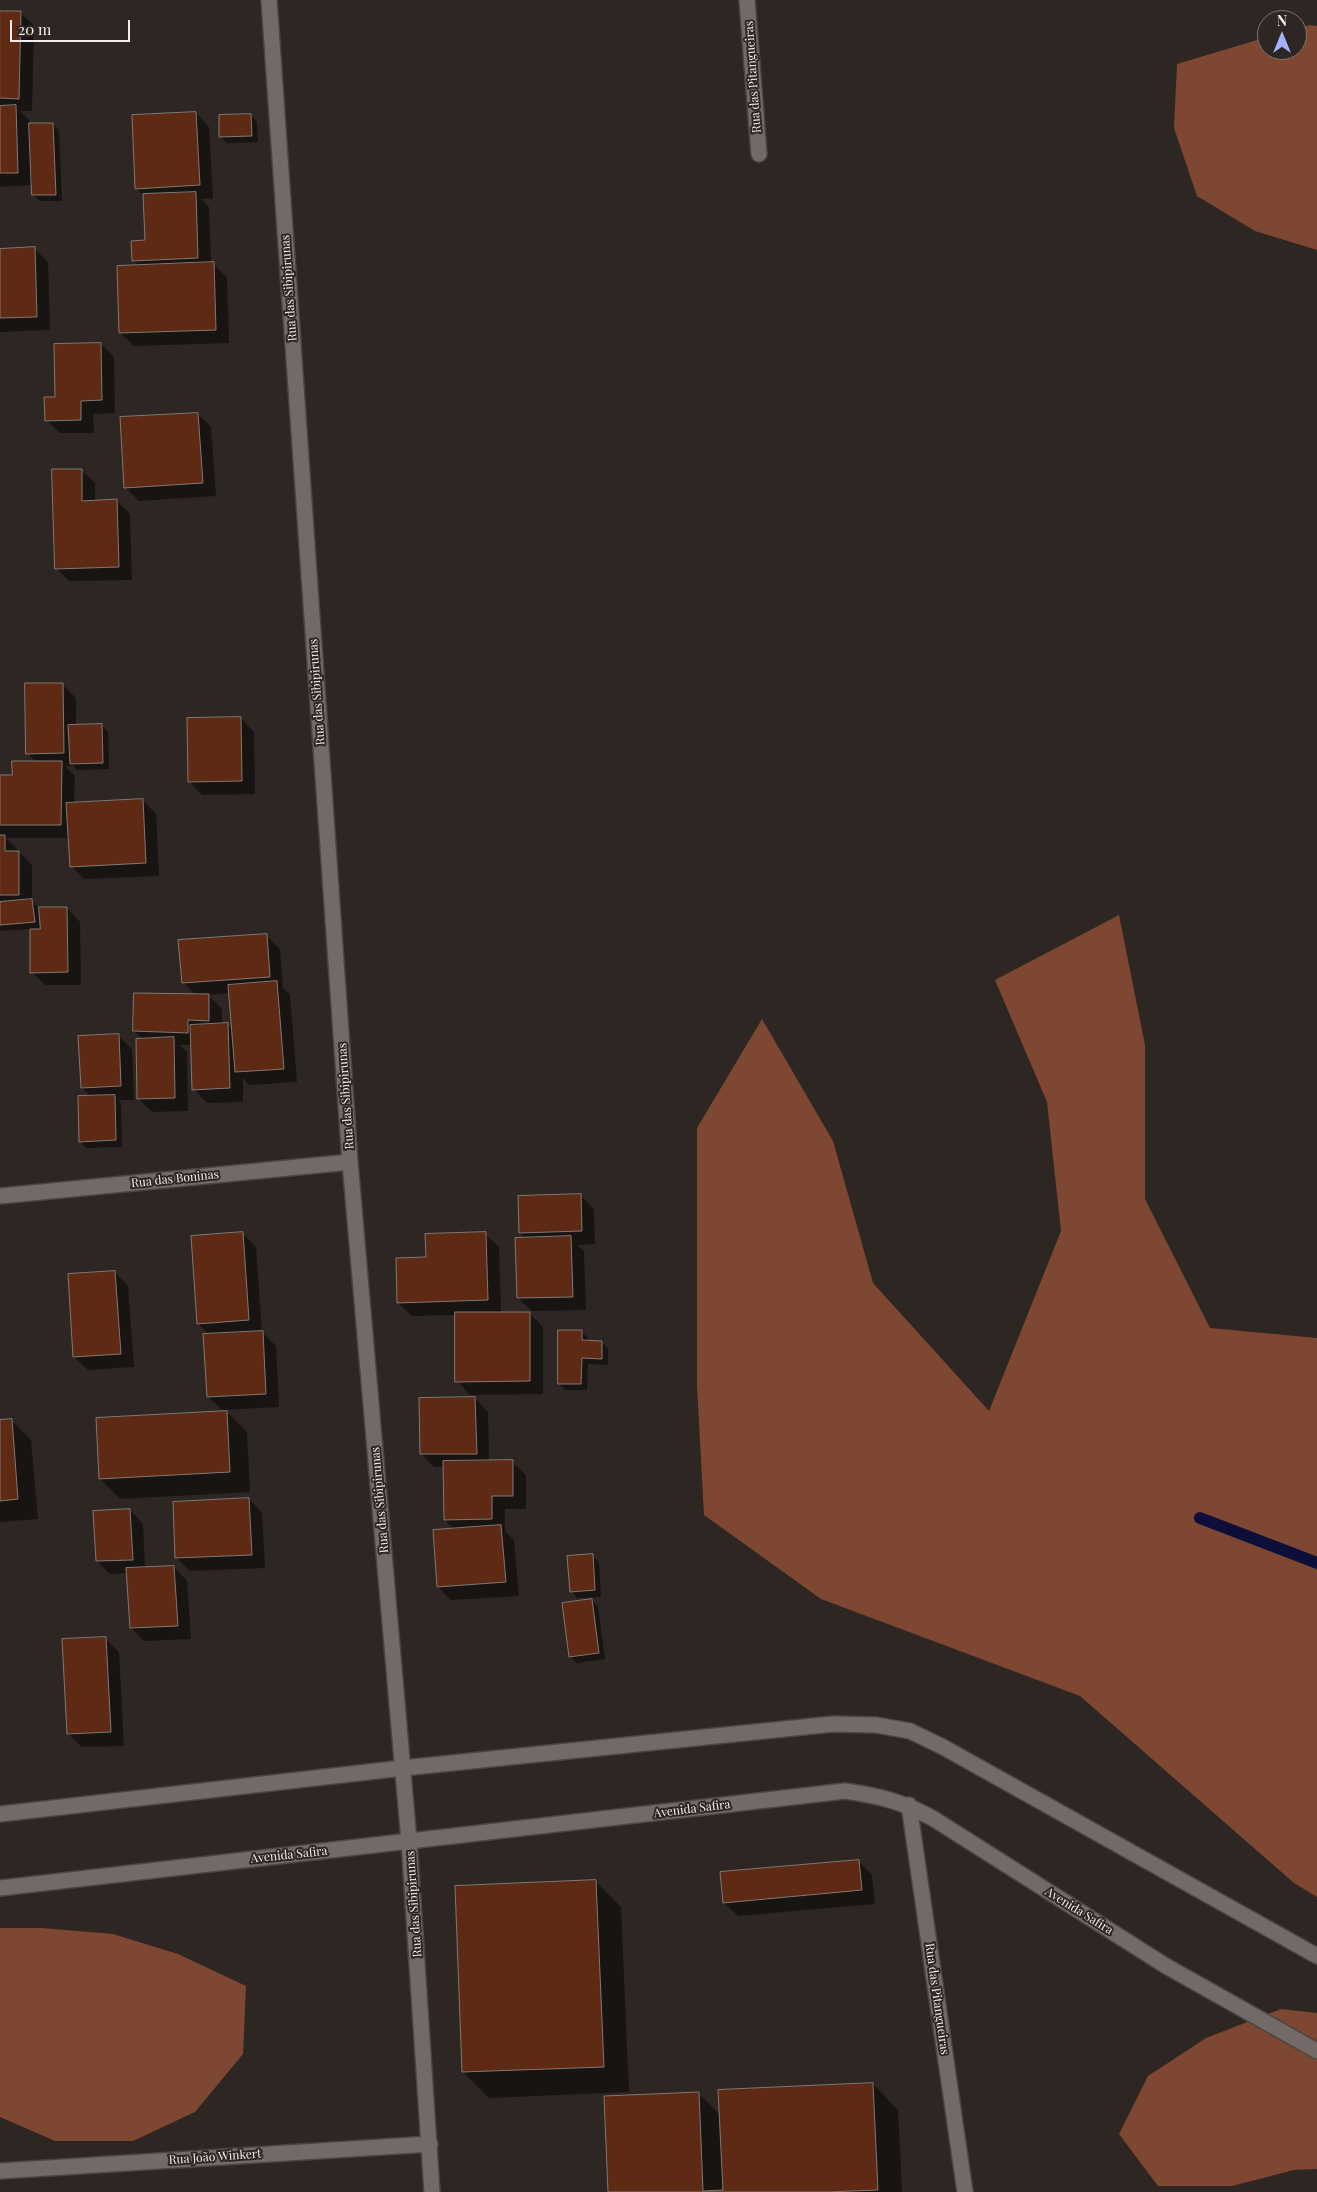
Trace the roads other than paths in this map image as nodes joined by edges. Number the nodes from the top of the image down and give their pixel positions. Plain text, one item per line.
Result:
1 (269, 0) edge
2 (747, 0) edge
3 (759, 154) dead end
4 (350, 1162) junction
5 (0, 1196) edge
6 (403, 1768) junction
7 (909, 1805) junction
8 (0, 1814) edge
9 (410, 1841) junction
10 (0, 1888) edge
11 (1317, 1956) edge
12 (1317, 2051) edge
13 (430, 2144) junction
14 (0, 2171) edge
15 (432, 2192) edge
16 (965, 2192) edge

1 - 4 street, Rua das Sibipirunas
2 - 3 street, Rua das Pitangueiras
4 - 5 street, Rua das Boninas
4 - 6 street, Rua das Sibipirunas
6 - 8 street
6 - 9 street, Rua das Sibipirunas
6 - 11 street
7 - 9 street, Avenida Safira
7 - 12 street, Avenida Safira
7 - 16 street, Rua das Pitangueiras
9 - 10 street, Avenida Safira
9 - 13 street, Rua das Sibipirunas
13 - 14 street, Rua João Winkert
13 - 15 street, Rua das Sibipirunas

